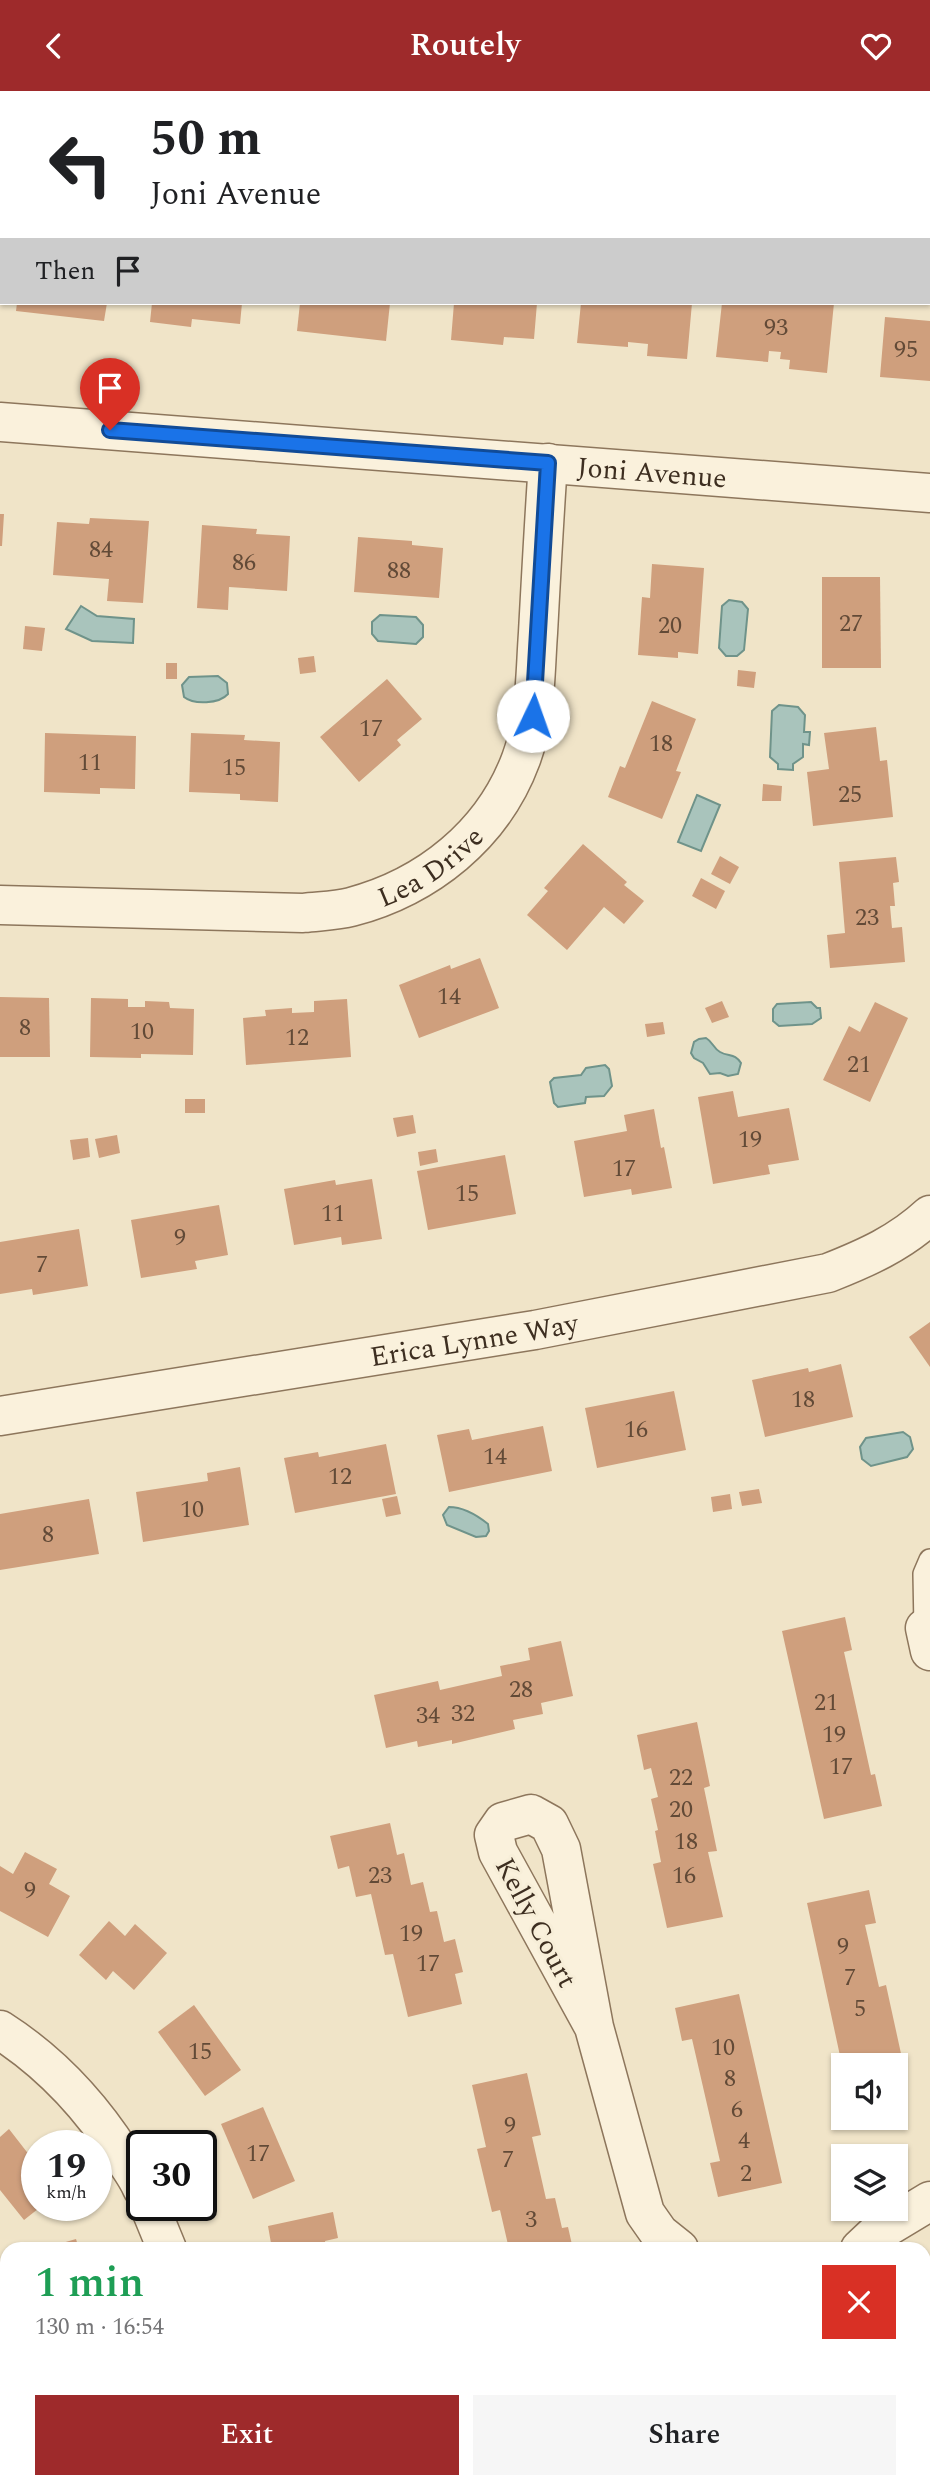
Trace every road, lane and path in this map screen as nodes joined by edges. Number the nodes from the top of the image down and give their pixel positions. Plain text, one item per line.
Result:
1 (0, 422) edge
2 (548, 463) junction
3 (930, 493) edge
4 (0, 905) edge
5 (930, 1215) edge
6 (0, 1416) edge
7 (930, 1560) edge
8 (927, 1640) edge
9 (594, 2027) junction
10 (0, 2030) edge
11 (126, 2163) edge
12 (930, 2201) edge
13 (156, 2221) edge
14 (164, 2242) edge
15 (671, 2242) edge
16 (867, 2242) edge

1 - 2 street, Joni Avenue
2 - 3 street, Joni Avenue
2 - 4 street, Lea Drive
5 - 6 street, Erica Lynne Way
7 - 8 lane
9 - 9 street, Kelly Court
9 - 15 street, Kelly Court
10 - 11 street
12 - 16 street
13 - 14 street

